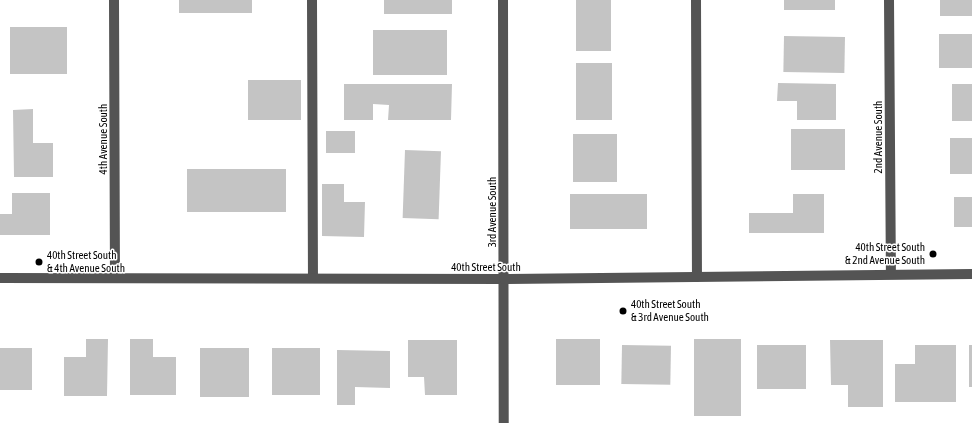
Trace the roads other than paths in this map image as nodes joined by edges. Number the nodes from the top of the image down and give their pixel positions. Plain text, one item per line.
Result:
1 (114, 0) edge
2 (312, 0) edge
3 (503, 0) edge
4 (696, 0) edge
5 (889, 0) edge
6 (891, 274) junction
7 (972, 274) edge
8 (697, 276) junction
9 (0, 278) edge
10 (115, 278) junction
11 (312, 278) junction
12 (504, 279) junction
13 (504, 423) edge

1 - 10 street, 4th Avenue South
2 - 11 street
3 - 12 street, 3rd Avenue South
4 - 8 street
5 - 6 street, 2nd Avenue South
6 - 7 street, 40th Street South
6 - 8 street, 40th Street South
8 - 12 street, 40th Street South
9 - 10 street, 40th Street South
10 - 11 street, 40th Street South
11 - 12 street, 40th Street South
12 - 13 street, 3rd Avenue South

